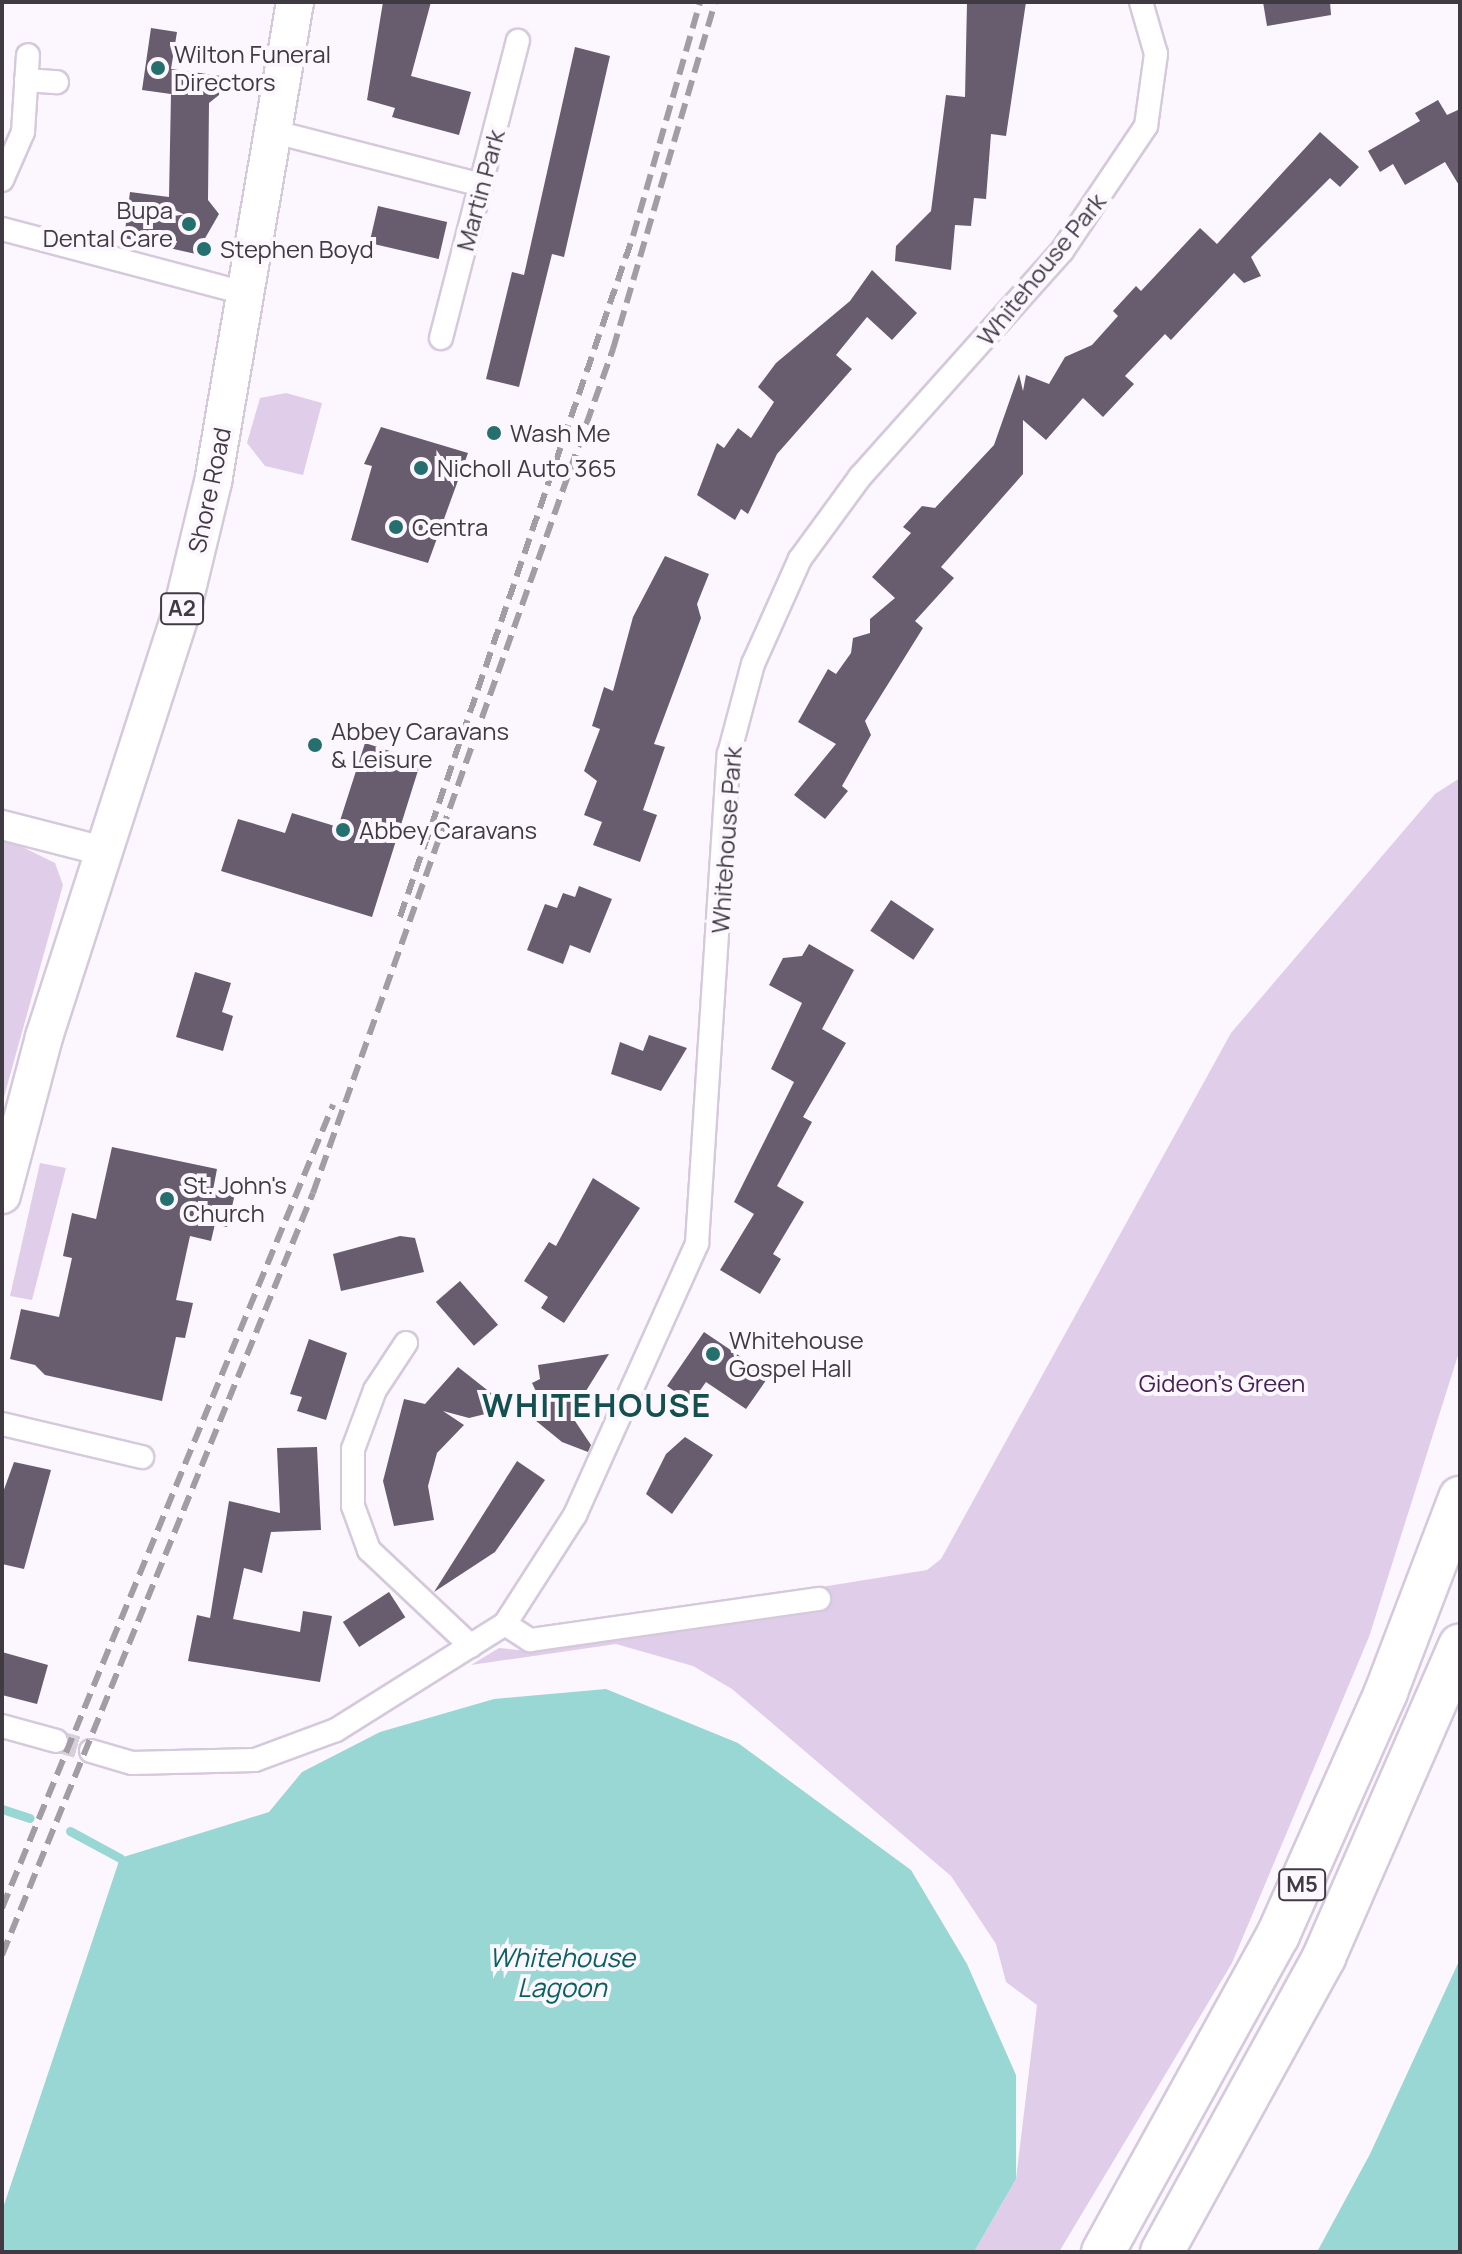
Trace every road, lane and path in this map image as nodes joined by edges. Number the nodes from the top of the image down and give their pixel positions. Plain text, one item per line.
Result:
1 (295, 2) edge
2 (1141, 2) edge
3 (518, 41) dead end
4 (28, 55) dead end
5 (26, 80) junction
6 (57, 82) dead end
7 (271, 131) junction
8 (2, 180) edge
9 (481, 185) junction
10 (2, 229) edge
11 (245, 293) junction
12 (441, 338) dead end
13 (2, 825) edge
14 (103, 851) junction
15 (9, 1143) edge
16 (2, 1195) edge
17 (406, 1343) dead end
18 (2, 1424) edge
19 (142, 1457) dead end
20 (1460, 1498) edge
21 (819, 1599) dead end
22 (505, 1624) junction
23 (1460, 1645) edge
24 (471, 1646) junction
25 (2, 1726) edge
26 (56, 1741) tunnel mouth
27 (91, 1751) tunnel mouth
28 (1103, 2252) edge
29 (1162, 2252) edge

1 - 7 main road, Shore Road / A2
2 - 22 street, Whitehouse Park
3 - 9 street, Martin Park
4 - 5 street
5 - 6 street
5 - 8 street
7 - 9 street
7 - 11 main road, Shore Road / A2
9 - 12 street, Martin Park
10 - 11 street
11 - 14 main road, Shore Road / A2
13 - 14 street
14 - 15 main road, Shore Road / A2
15 - 16 main road, Shore Road / A2
17 - 24 street
18 - 19 street
20 - 28 highway, M5
21 - 22 street
22 - 24 street
23 - 29 highway, M5
24 - 27 street
25 - 26 street

